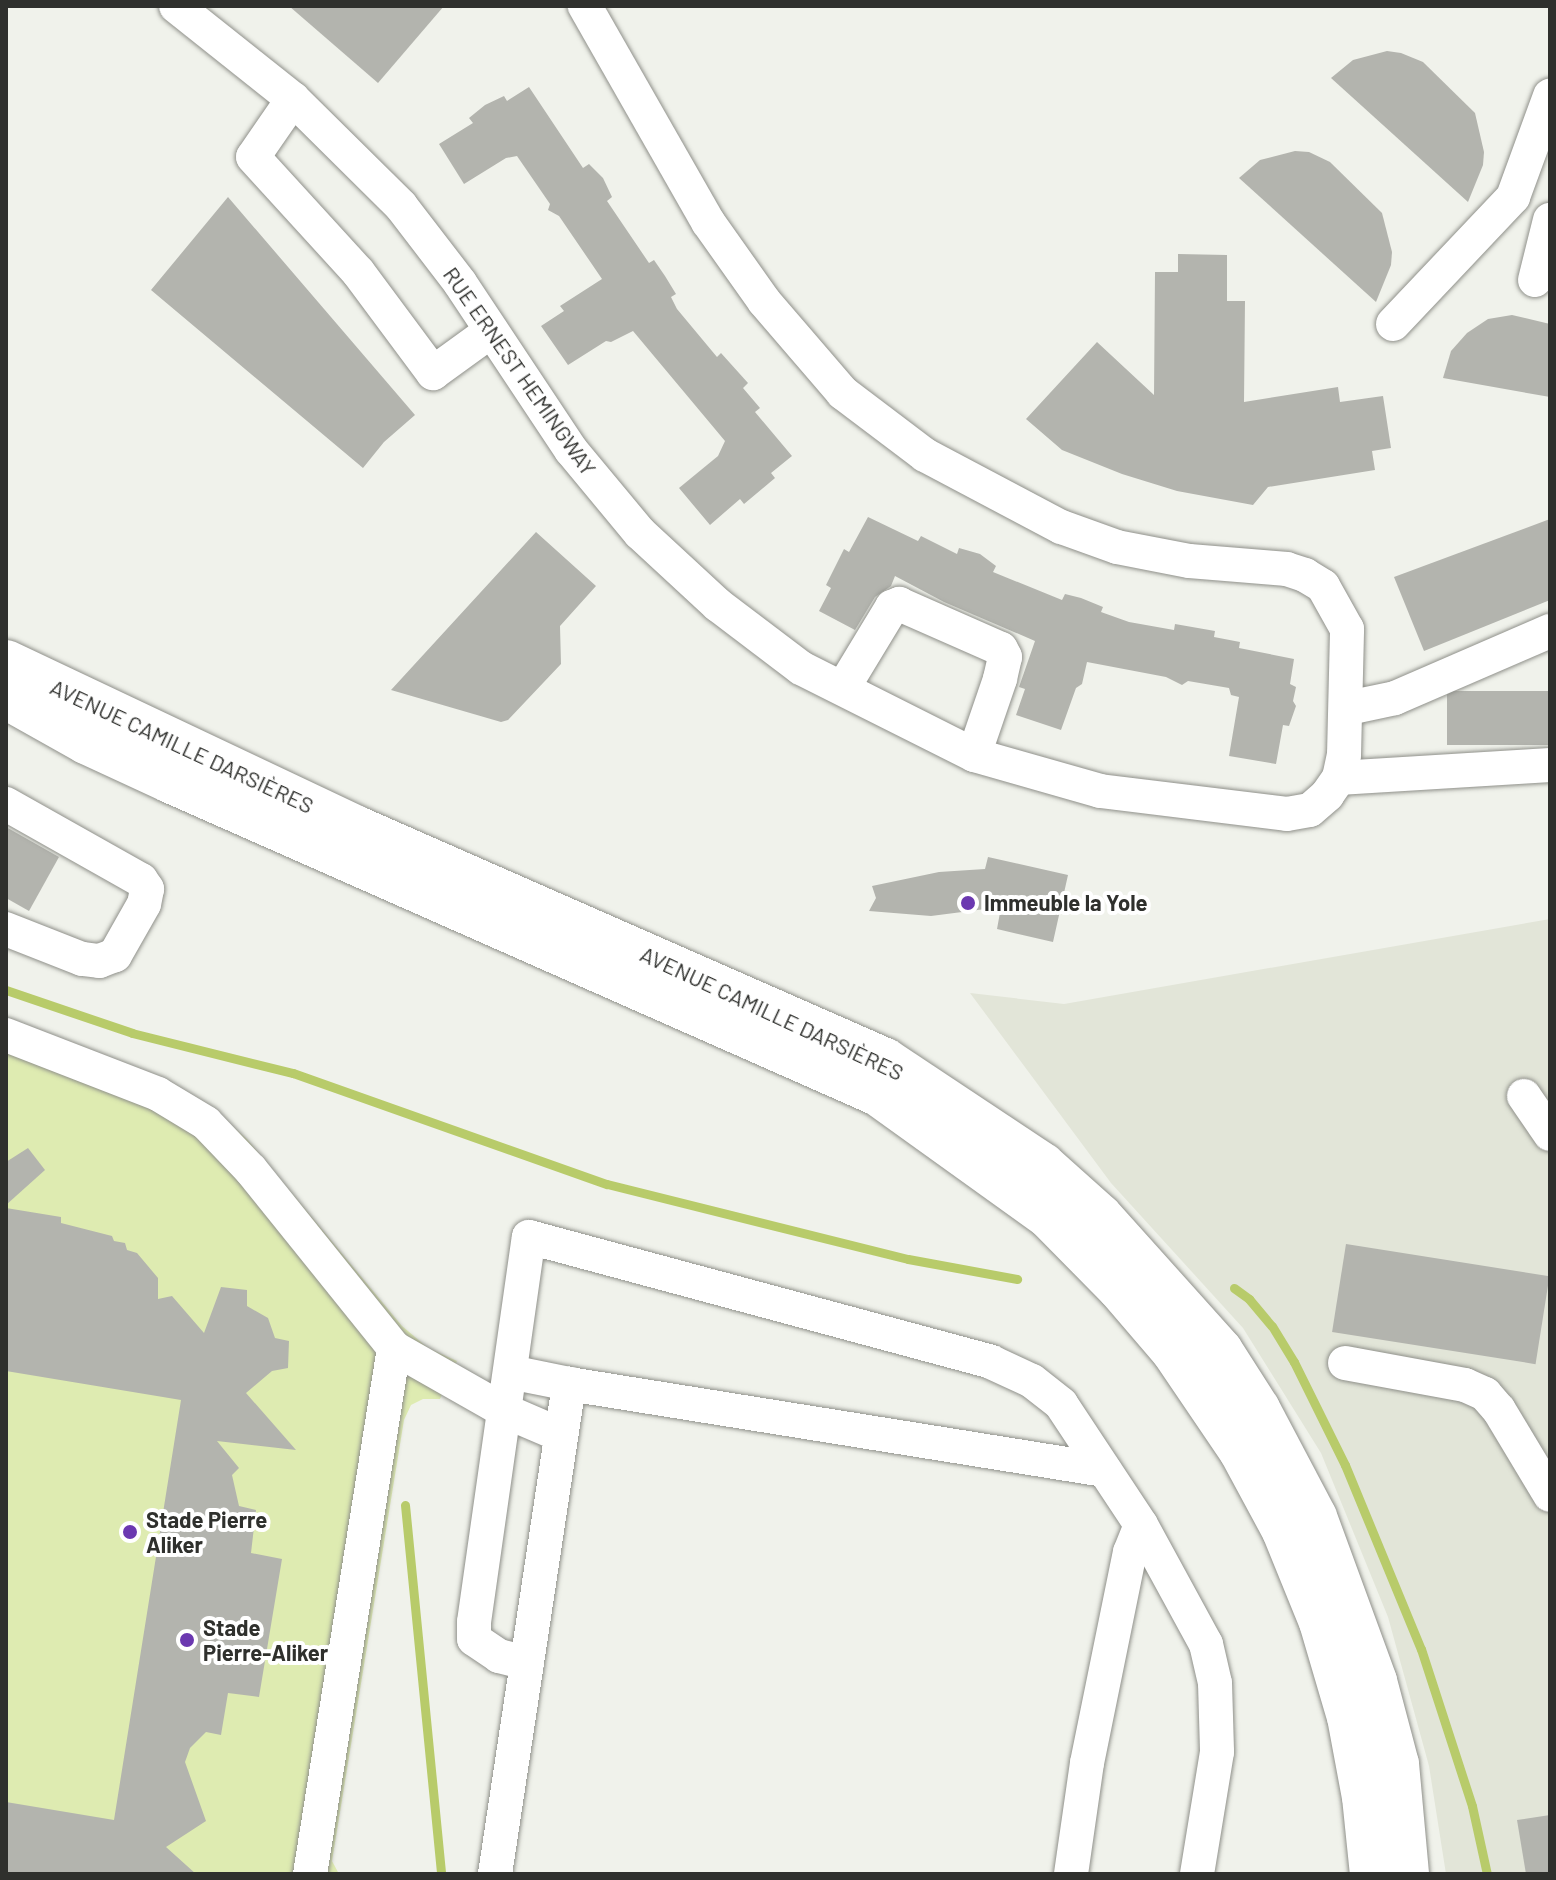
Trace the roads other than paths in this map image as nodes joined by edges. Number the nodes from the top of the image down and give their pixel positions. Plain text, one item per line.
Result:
1 (176, 6) edge
2 (585, 6) edge
3 (1550, 96) edge
4 (293, 99) junction
5 (1550, 220) edge
6 (1535, 280) dead end
7 (1393, 324) dead end
8 (491, 331) junction
9 (1550, 631) edge
10 (6, 662) edge
11 (843, 688) junction
12 (6, 697) edge
13 (1348, 708) junction
14 (974, 755) junction
15 (1550, 765) edge
16 (1339, 778) junction
17 (6, 804) edge
18 (6, 929) edge
19 (6, 1035) edge
20 (1524, 1096) dead end
21 (1550, 1134) edge
22 (394, 1348) junction
23 (1345, 1363) dead end
24 (510, 1372) junction
25 (569, 1384) junction
26 (505, 1411) junction
27 (561, 1435) junction
28 (1104, 1470) junction
29 (1550, 1495) edge
30 (1141, 1525) junction
31 (527, 1663) junction
32 (310, 1874) edge
33 (495, 1874) edge
34 (1071, 1874) edge
35 (1197, 1874) edge
36 (1372, 1874) edge
37 (1407, 1874) edge

1 - 4 street, RUE ERNEST HEMINGWAY
2 - 13 street
3 - 7 street
4 - 8 street, RUE ERNEST HEMINGWAY
4 - 8 street
5 - 6 street
8 - 11 street, RUE ERNEST HEMINGWAY
9 - 13 street
10 - 37 main road, AVENUE CAMILLE DARSIÈRES
11 - 14 street, RUE ERNEST HEMINGWAY
11 - 14 street
12 - 36 main road, AVENUE CAMILLE DARSIÈRES
13 - 16 street
14 - 16 street, RUE ERNEST HEMINGWAY
15 - 16 street
17 - 18 street
19 - 22 street
20 - 21 street
22 - 26 street
22 - 32 street
23 - 29 street
24 - 25 street
24 - 26 street
24 - 28 street
25 - 27 street
25 - 28 street
26 - 27 street
26 - 31 street
27 - 31 street
28 - 30 street
30 - 34 street
30 - 35 street
31 - 33 street

